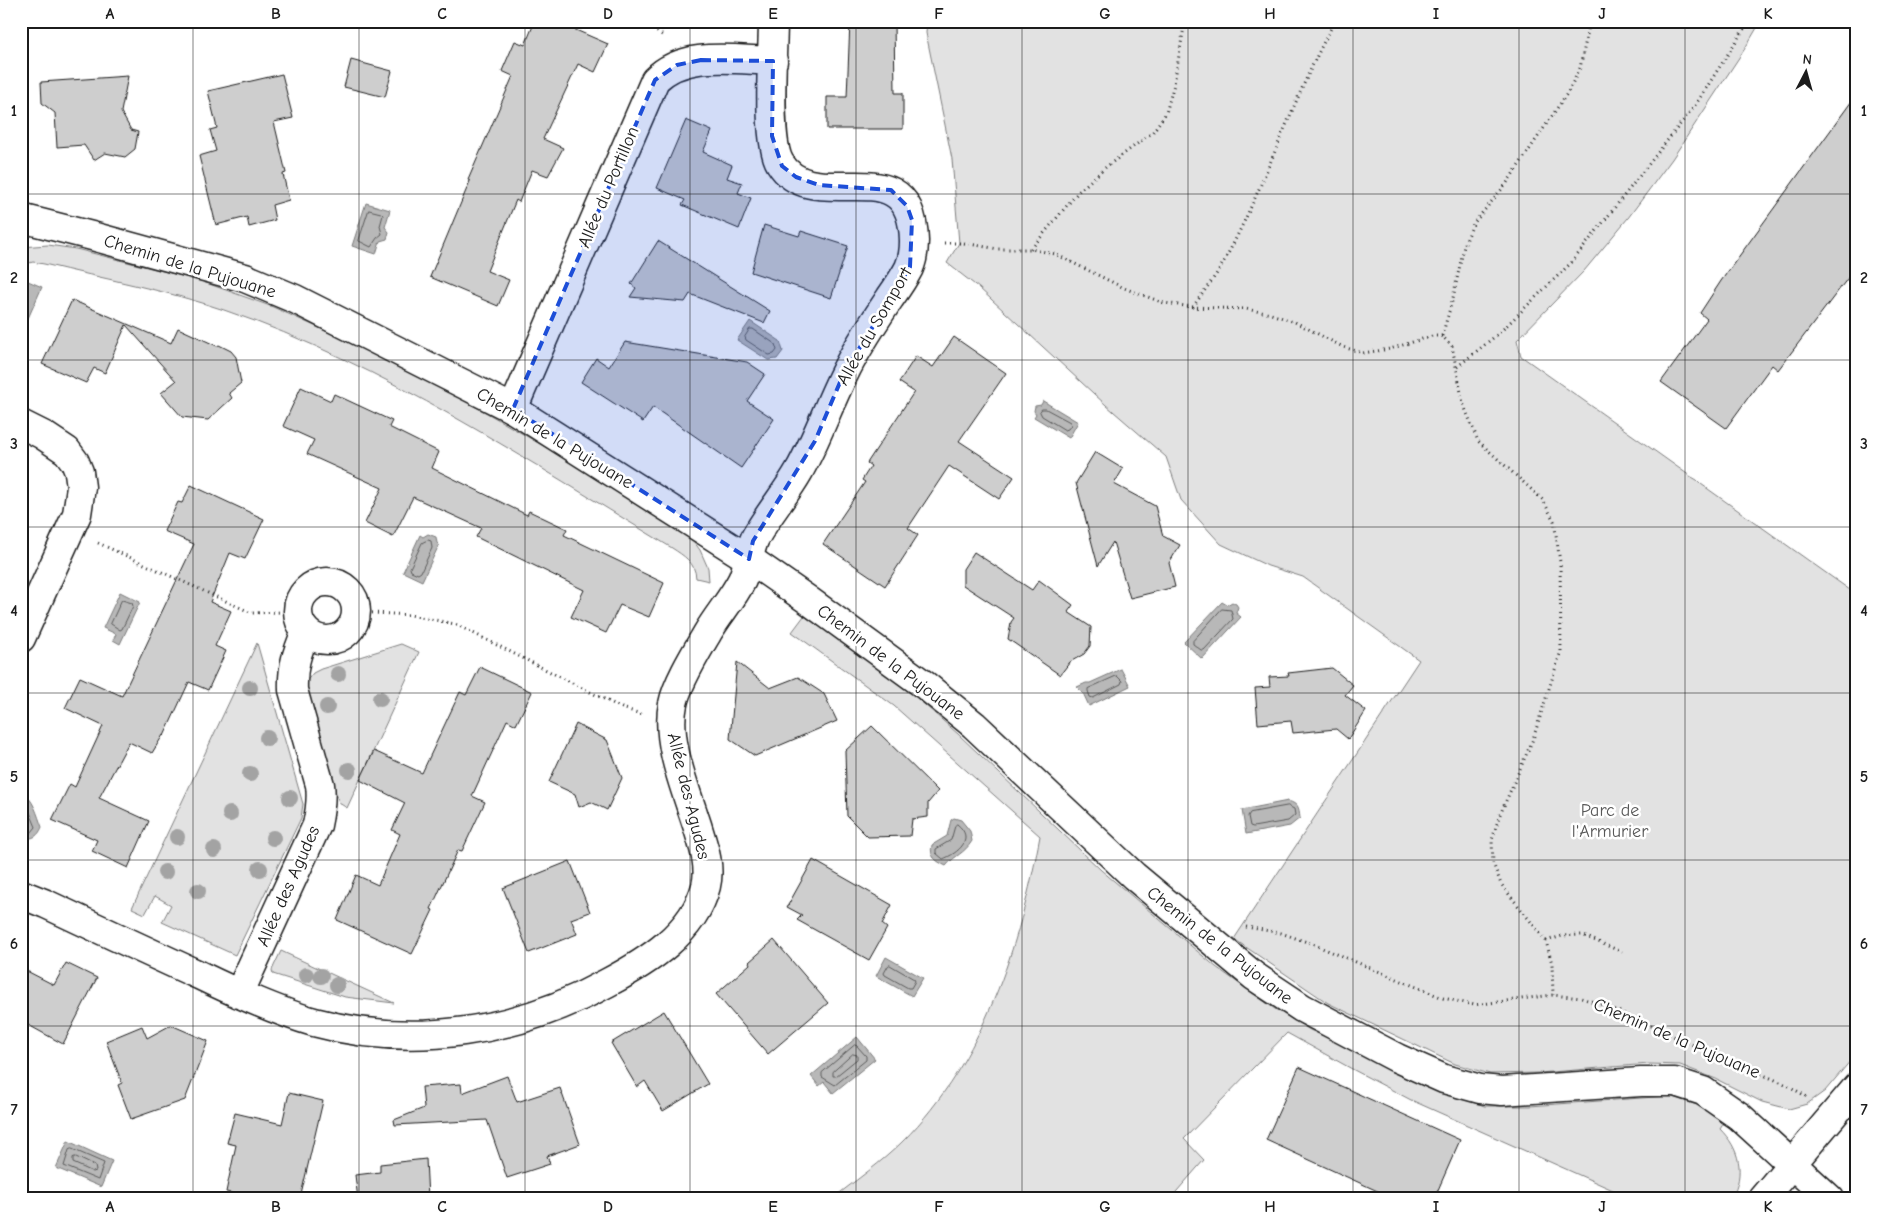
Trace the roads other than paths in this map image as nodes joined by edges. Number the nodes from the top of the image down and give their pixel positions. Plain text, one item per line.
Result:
1 (773, 21) edge
2 (773, 60) junction
3 (21, 218) edge
4 (92, 236) junction
5 (21, 237) edge
6 (514, 409) junction
7 (21, 424) edge
8 (749, 559) junction
9 (302, 621) junction
10 (21, 638) edge
11 (21, 894) edge
12 (239, 994) junction
13 (1857, 1087) edge
14 (1792, 1164) junction
15 (1762, 1199) edge
16 (1830, 1199) edge

1 - 2 street, Allée du Somport
2 - 6 street, Allée du Portillon
2 - 8 street, Allée du Somport
3 - 4 street, Chemin de la Pujouane
4 - 5 street, Chemin de la Pujouane
4 - 6 street, Chemin de la Pujouane
6 - 8 street, Chemin de la Pujouane
7 - 10 street
8 - 12 street, Allée des Agudes
8 - 14 street, Chemin de la Pujouane
9 - 9 street, Allée des Agudes
9 - 12 street, Allée des Agudes
11 - 12 street, Allée des Agudes
13 - 14 street
14 - 15 street
14 - 16 street, Chemin de la Pujouane

